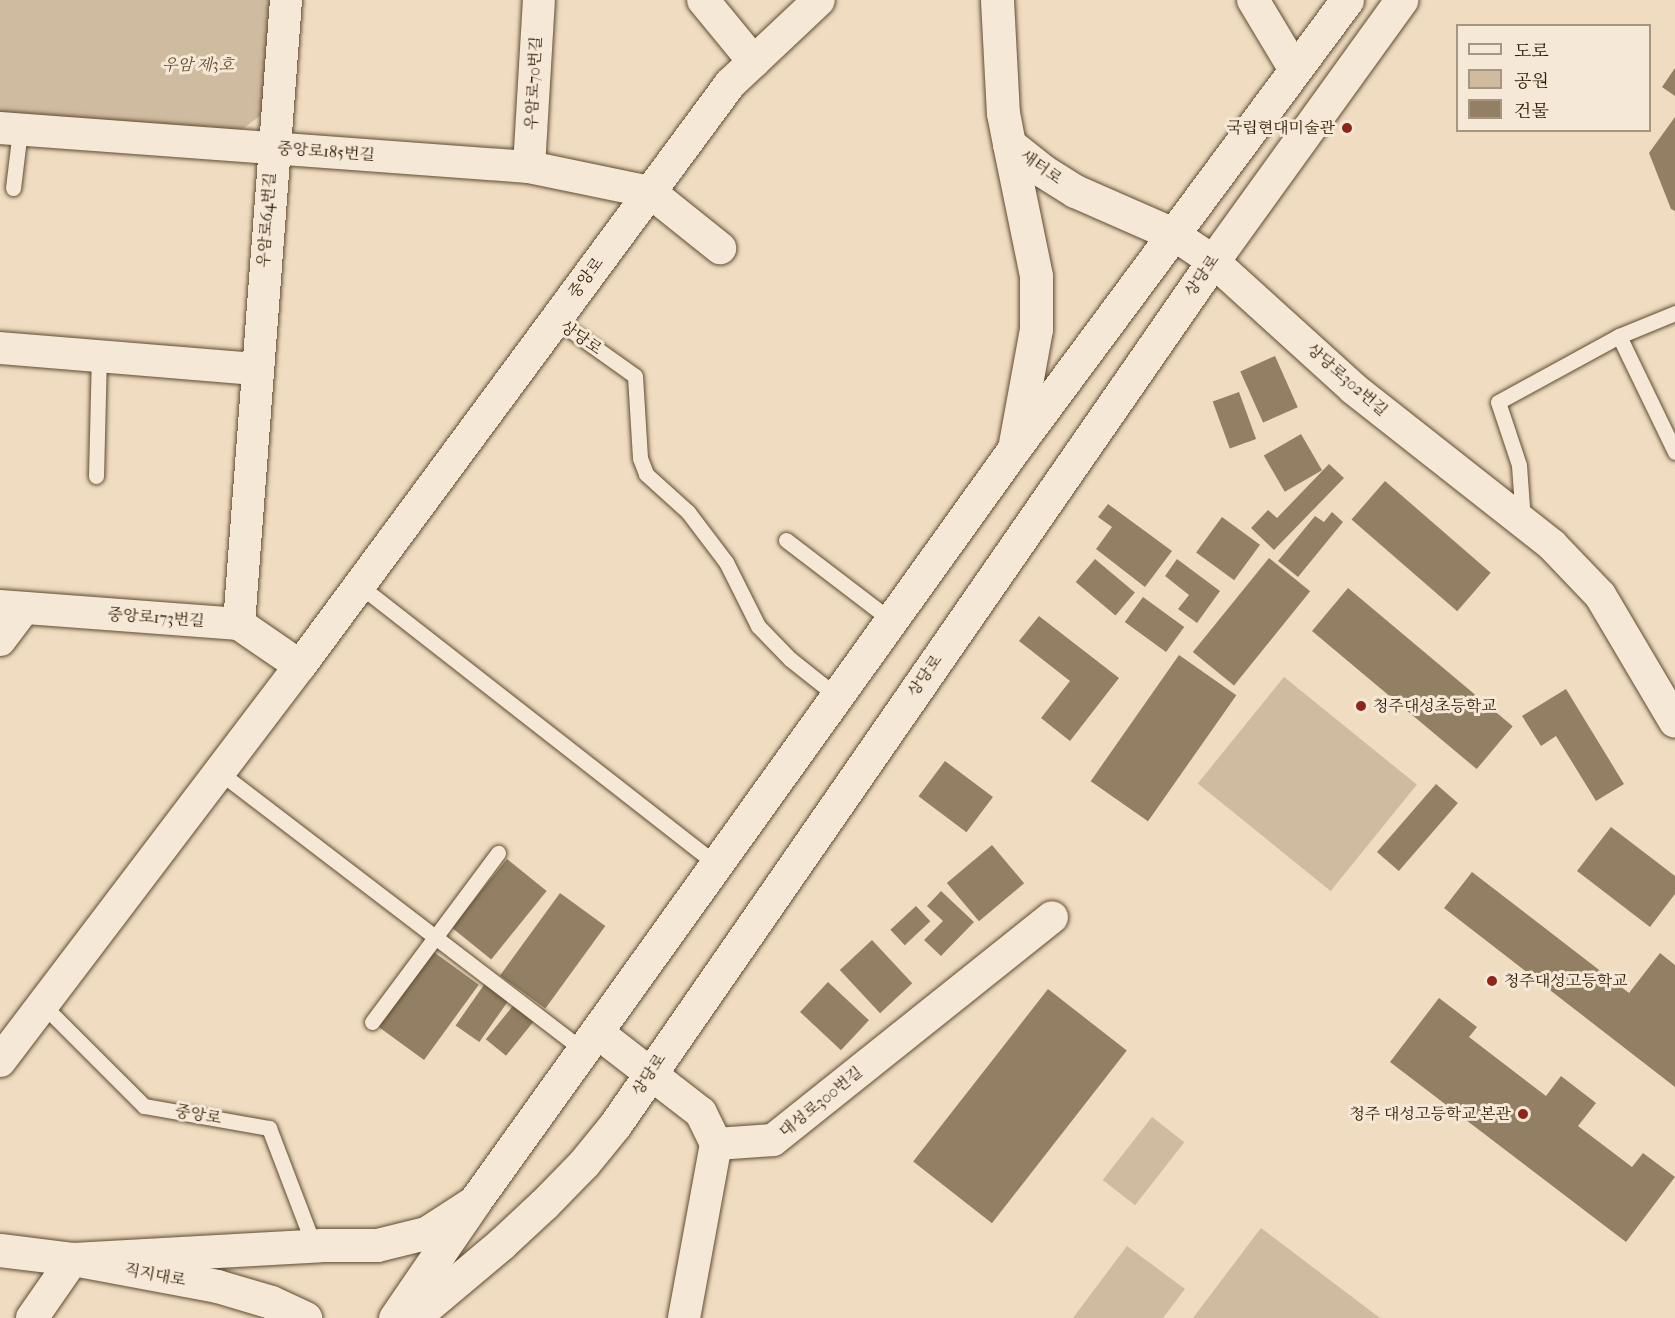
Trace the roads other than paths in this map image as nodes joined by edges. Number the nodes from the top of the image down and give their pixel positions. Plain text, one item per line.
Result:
1 (286, 0) edge
2 (539, 0) edge
3 (703, 0) edge
4 (819, 0) edge
5 (997, 0) edge
6 (1253, 0) edge
7 (1347, 0) edge
8 (1401, 0) edge
9 (754, 62) junction
10 (1295, 70) junction
11 (10, 129) edge
12 (1010, 144) junction
13 (273, 148) junction
14 (529, 167) junction
15 (13, 188) dead end
16 (650, 192) junction
17 (1173, 234) junction
18 (720, 248) dead end
19 (1213, 261) junction
20 (1675, 313) edge
21 (555, 319) junction
22 (1619, 336) junction
23 (7, 353) edge
24 (99, 356) junction
25 (257, 369) junction
26 (1014, 449) junction
27 (1675, 452) edge
28 (96, 476) dead end
29 (1523, 523) junction
30 (786, 540) dead end
31 (359, 585) junction
32 (12, 607) edge
33 (892, 621) junction
34 (238, 624) junction
35 (0, 640) edge
36 (300, 666) junction
37 (838, 697) junction
38 (1675, 722) edge
39 (218, 771) junction
40 (498, 853) dead end
41 (718, 865) junction
42 (1052, 917) dead end
43 (435, 937) junction
44 (43, 1005) junction
45 (372, 1022) dead end
46 (591, 1042) junction
47 (0, 1061) edge
48 (650, 1074) junction
49 (716, 1144) junction
50 (476, 1201) junction
51 (314, 1245) junction
52 (0, 1250) edge
53 (73, 1259) junction
54 (32, 1318) edge
55 (306, 1318) edge
56 (395, 1318) edge
57 (413, 1318) edge
58 (684, 1318) edge

1 - 13 street, 우암로64번길
2 - 14 street, 우암로70번길
3 - 9 street
4 - 9 street, 중앙로
5 - 12 main road, 새터로
6 - 10 street
7 - 10 main road
8 - 19 main road, 상당로
9 - 16 street, 중앙로
10 - 17 main road
11 - 13 street, 중앙로185번길
11 - 15 lane
12 - 17 main road, 새터로
12 - 26 main road
13 - 14 street, 중앙로185번길
13 - 25 street, 우암로64번길
14 - 16 street, 중앙로185번길
16 - 18 street
16 - 21 street, 중앙로
17 - 19 street, 상당로302번길
17 - 26 main road
19 - 29 street, 상당로302번길
19 - 48 main road, 상당로
20 - 22 lane
21 - 31 street, 중앙로
21 - 37 lane, 상당로
22 - 27 lane
22 - 29 lane
23 - 24 street
24 - 25 street
24 - 28 lane
25 - 34 street, 우암로64번길
26 - 33 main road
29 - 38 street, 상당로302번길
30 - 33 lane
31 - 36 street, 중앙로
31 - 41 lane
32 - 34 street, 중앙로173번길
32 - 35 street
33 - 37 main road
34 - 36 street, 중앙로173번길
36 - 39 street, 중앙로
37 - 41 main road
39 - 43 lane
39 - 44 street, 중앙로
40 - 43 lane
41 - 46 main road
42 - 49 street, 대성로300번길
43 - 45 lane
43 - 46 lane
44 - 47 street, 중앙로
44 - 51 lane, 중앙로
46 - 48 street
46 - 50 main road
48 - 49 street
48 - 57 main road, 상당로
49 - 58 street
50 - 51 main road
50 - 56 main road
51 - 53 main road
52 - 53 main road, 직지대로
53 - 54 street
53 - 55 main road, 직지대로

